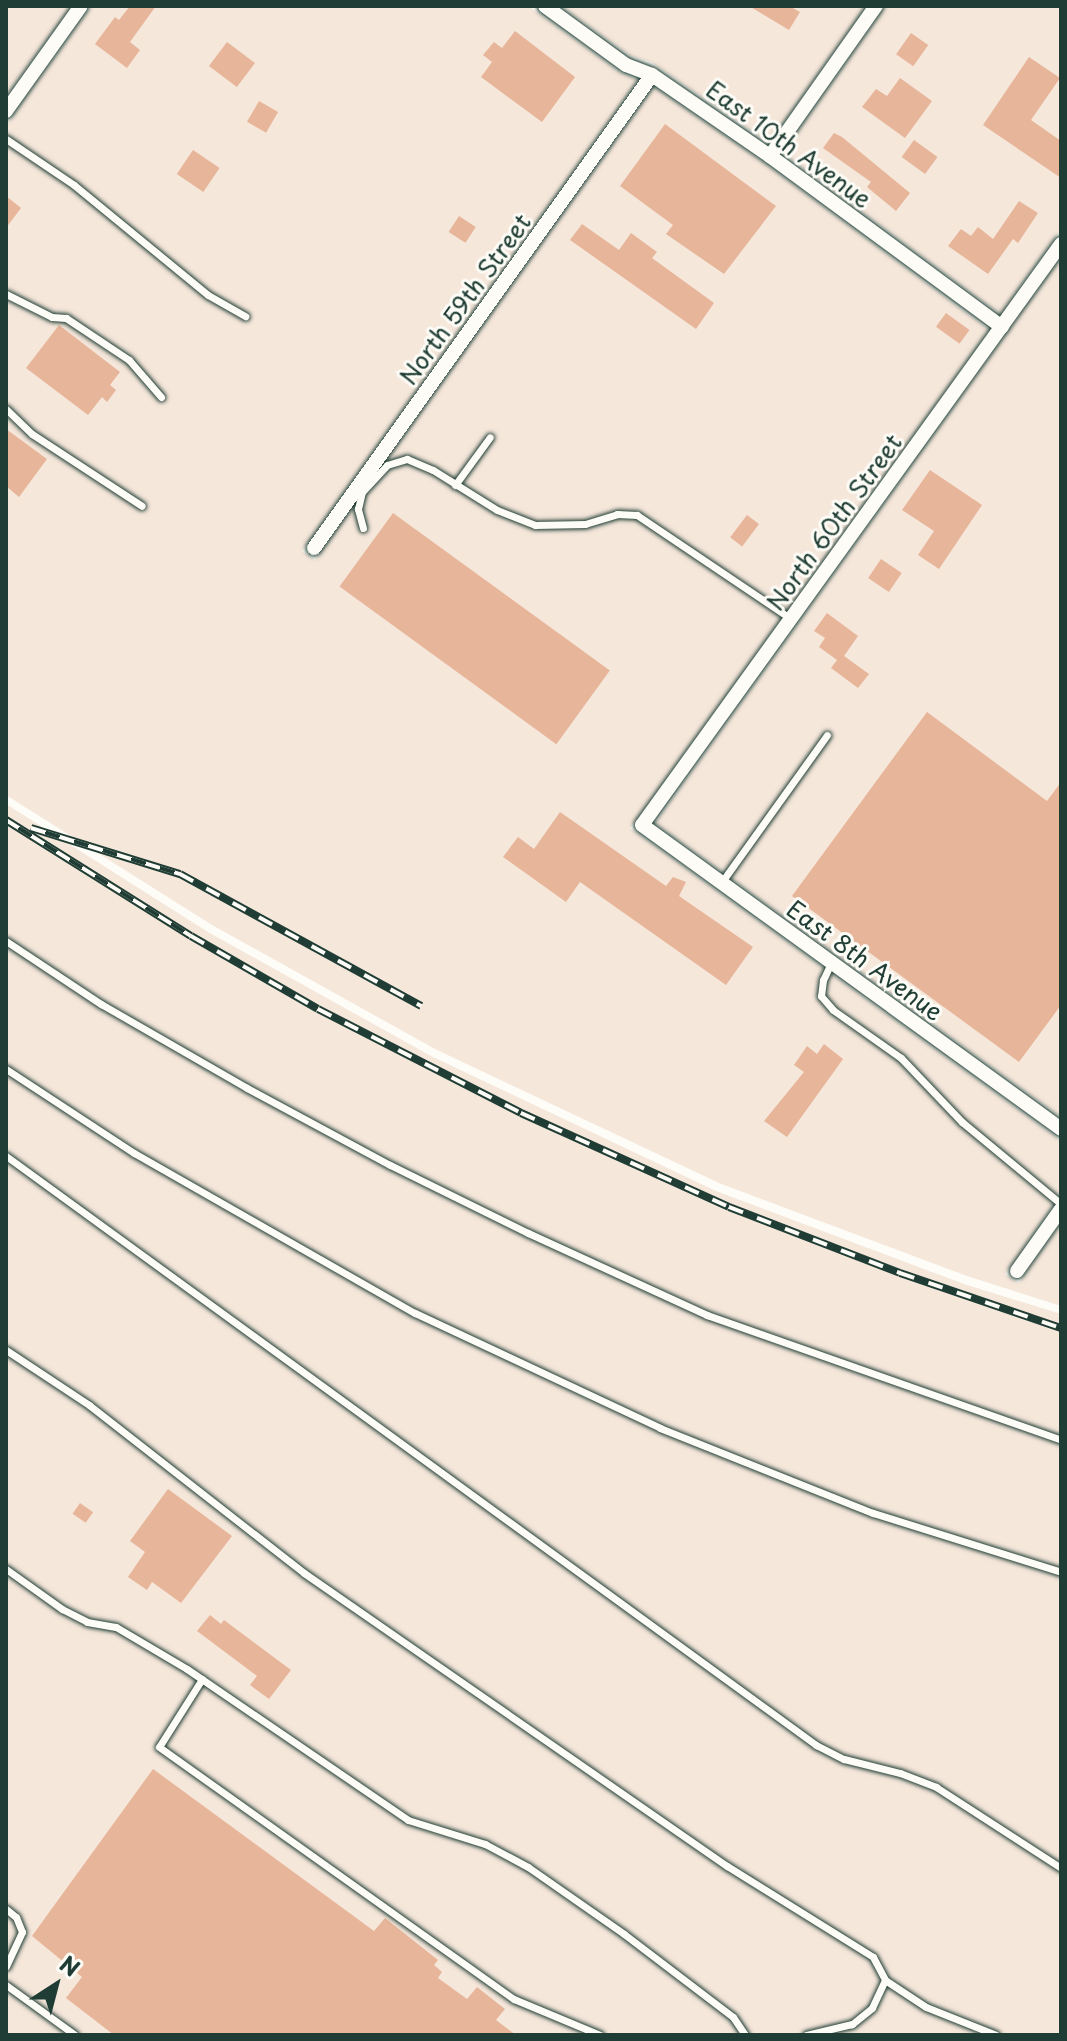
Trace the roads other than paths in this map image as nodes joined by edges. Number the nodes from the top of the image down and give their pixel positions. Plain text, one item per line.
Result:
1 (81, 6) edge
2 (545, 6) edge
3 (876, 6) edge
4 (652, 75) junction
5 (6, 111) edge
6 (6, 139) edge
7 (770, 156) junction
8 (1061, 244) edge
9 (6, 294) edge
10 (245, 316) dead end
11 (1002, 327) junction
12 (161, 397) dead end
13 (6, 409) edge
14 (490, 437) dead end
15 (455, 485) junction
16 (142, 506) dead end
17 (363, 528) dead end
18 (314, 548) dead end
19 (791, 619) junction
20 (827, 735) dead end
21 (642, 825) joint
22 (721, 883) junction
23 (6, 941) edge
24 (831, 963) junction
25 (6, 1069) edge
26 (1061, 1129) edge
27 (6, 1156) edge
28 (1061, 1206) edge
29 (1017, 1271) dead end
30 (6, 1350) edge
31 (1061, 1440) edge
32 (6, 1569) edge
33 (1061, 1572) edge
34 (202, 1679) junction
35 (1061, 1868) edge
36 (6, 1909) edge
37 (6, 1967) edge
38 (885, 1980) junction
39 (6, 1985) edge
40 (75, 2035) edge
41 (600, 2035) edge
42 (745, 2035) edge
43 (757, 2035) edge
44 (806, 2035) edge
45 (996, 2035) edge

1 - 5 street
2 - 4 street, East 10th Avenue
3 - 7 street
4 - 7 street, East 10th Avenue
4 - 18 street, North 59th Street
6 - 10 lane
7 - 11 street, East 10th Avenue
8 - 11 street, North 60th Street
9 - 12 lane
11 - 19 street, North 60th Street
13 - 16 lane
14 - 15 lane
15 - 17 lane
15 - 19 lane
19 - 21 street, North 60th Street
20 - 22 lane
21 - 22 street, East 8th Avenue
22 - 24 street, East 8th Avenue
23 - 31 lane
24 - 26 street, East 8th Avenue
24 - 28 lane
25 - 33 lane
27 - 35 lane
28 - 29 street
30 - 38 lane
32 - 34 lane
34 - 41 lane
34 - 42 lane
36 - 37 lane
38 - 44 lane
38 - 45 lane
39 - 40 lane
42 - 43 lane

